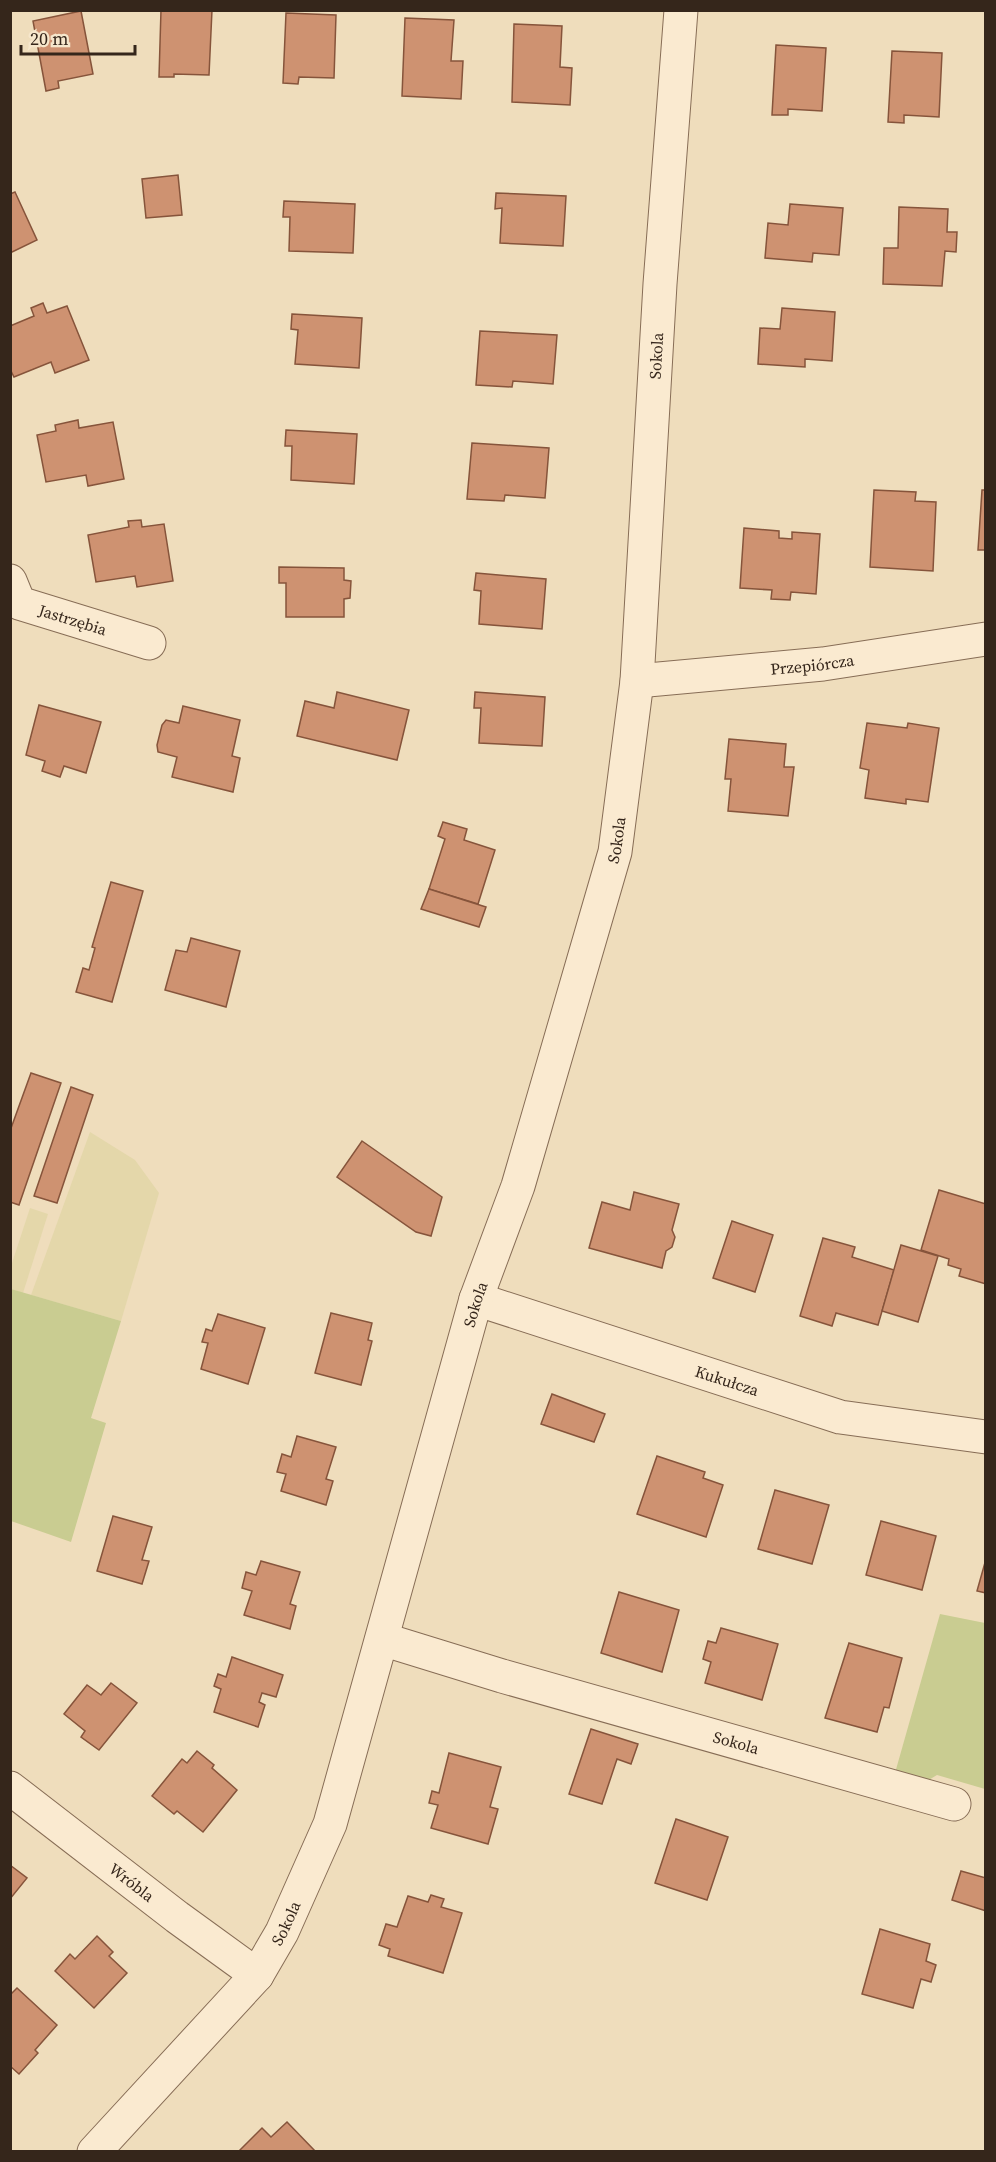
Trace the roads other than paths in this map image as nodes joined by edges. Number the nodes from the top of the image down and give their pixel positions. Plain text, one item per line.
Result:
1 (681, 10) edge
2 (10, 581) edge
3 (986, 639) edge
4 (149, 643) dead end
5 (637, 681) junction
6 (476, 1299) junction
7 (986, 1437) edge
8 (382, 1639) junction
9 (10, 1788) edge
10 (954, 1804) dead end
11 (257, 1975) junction
12 (94, 2151) edge

1 - 5 street, Sokola
2 - 4 street, Jastrzębia
3 - 5 street, Przepiórcza
5 - 6 street, Sokola
6 - 7 street, Kukułcza
6 - 8 street, Sokola
8 - 10 street, Sokola
8 - 11 street, Sokola
9 - 11 street, Wróbla
11 - 12 street, Sokola

